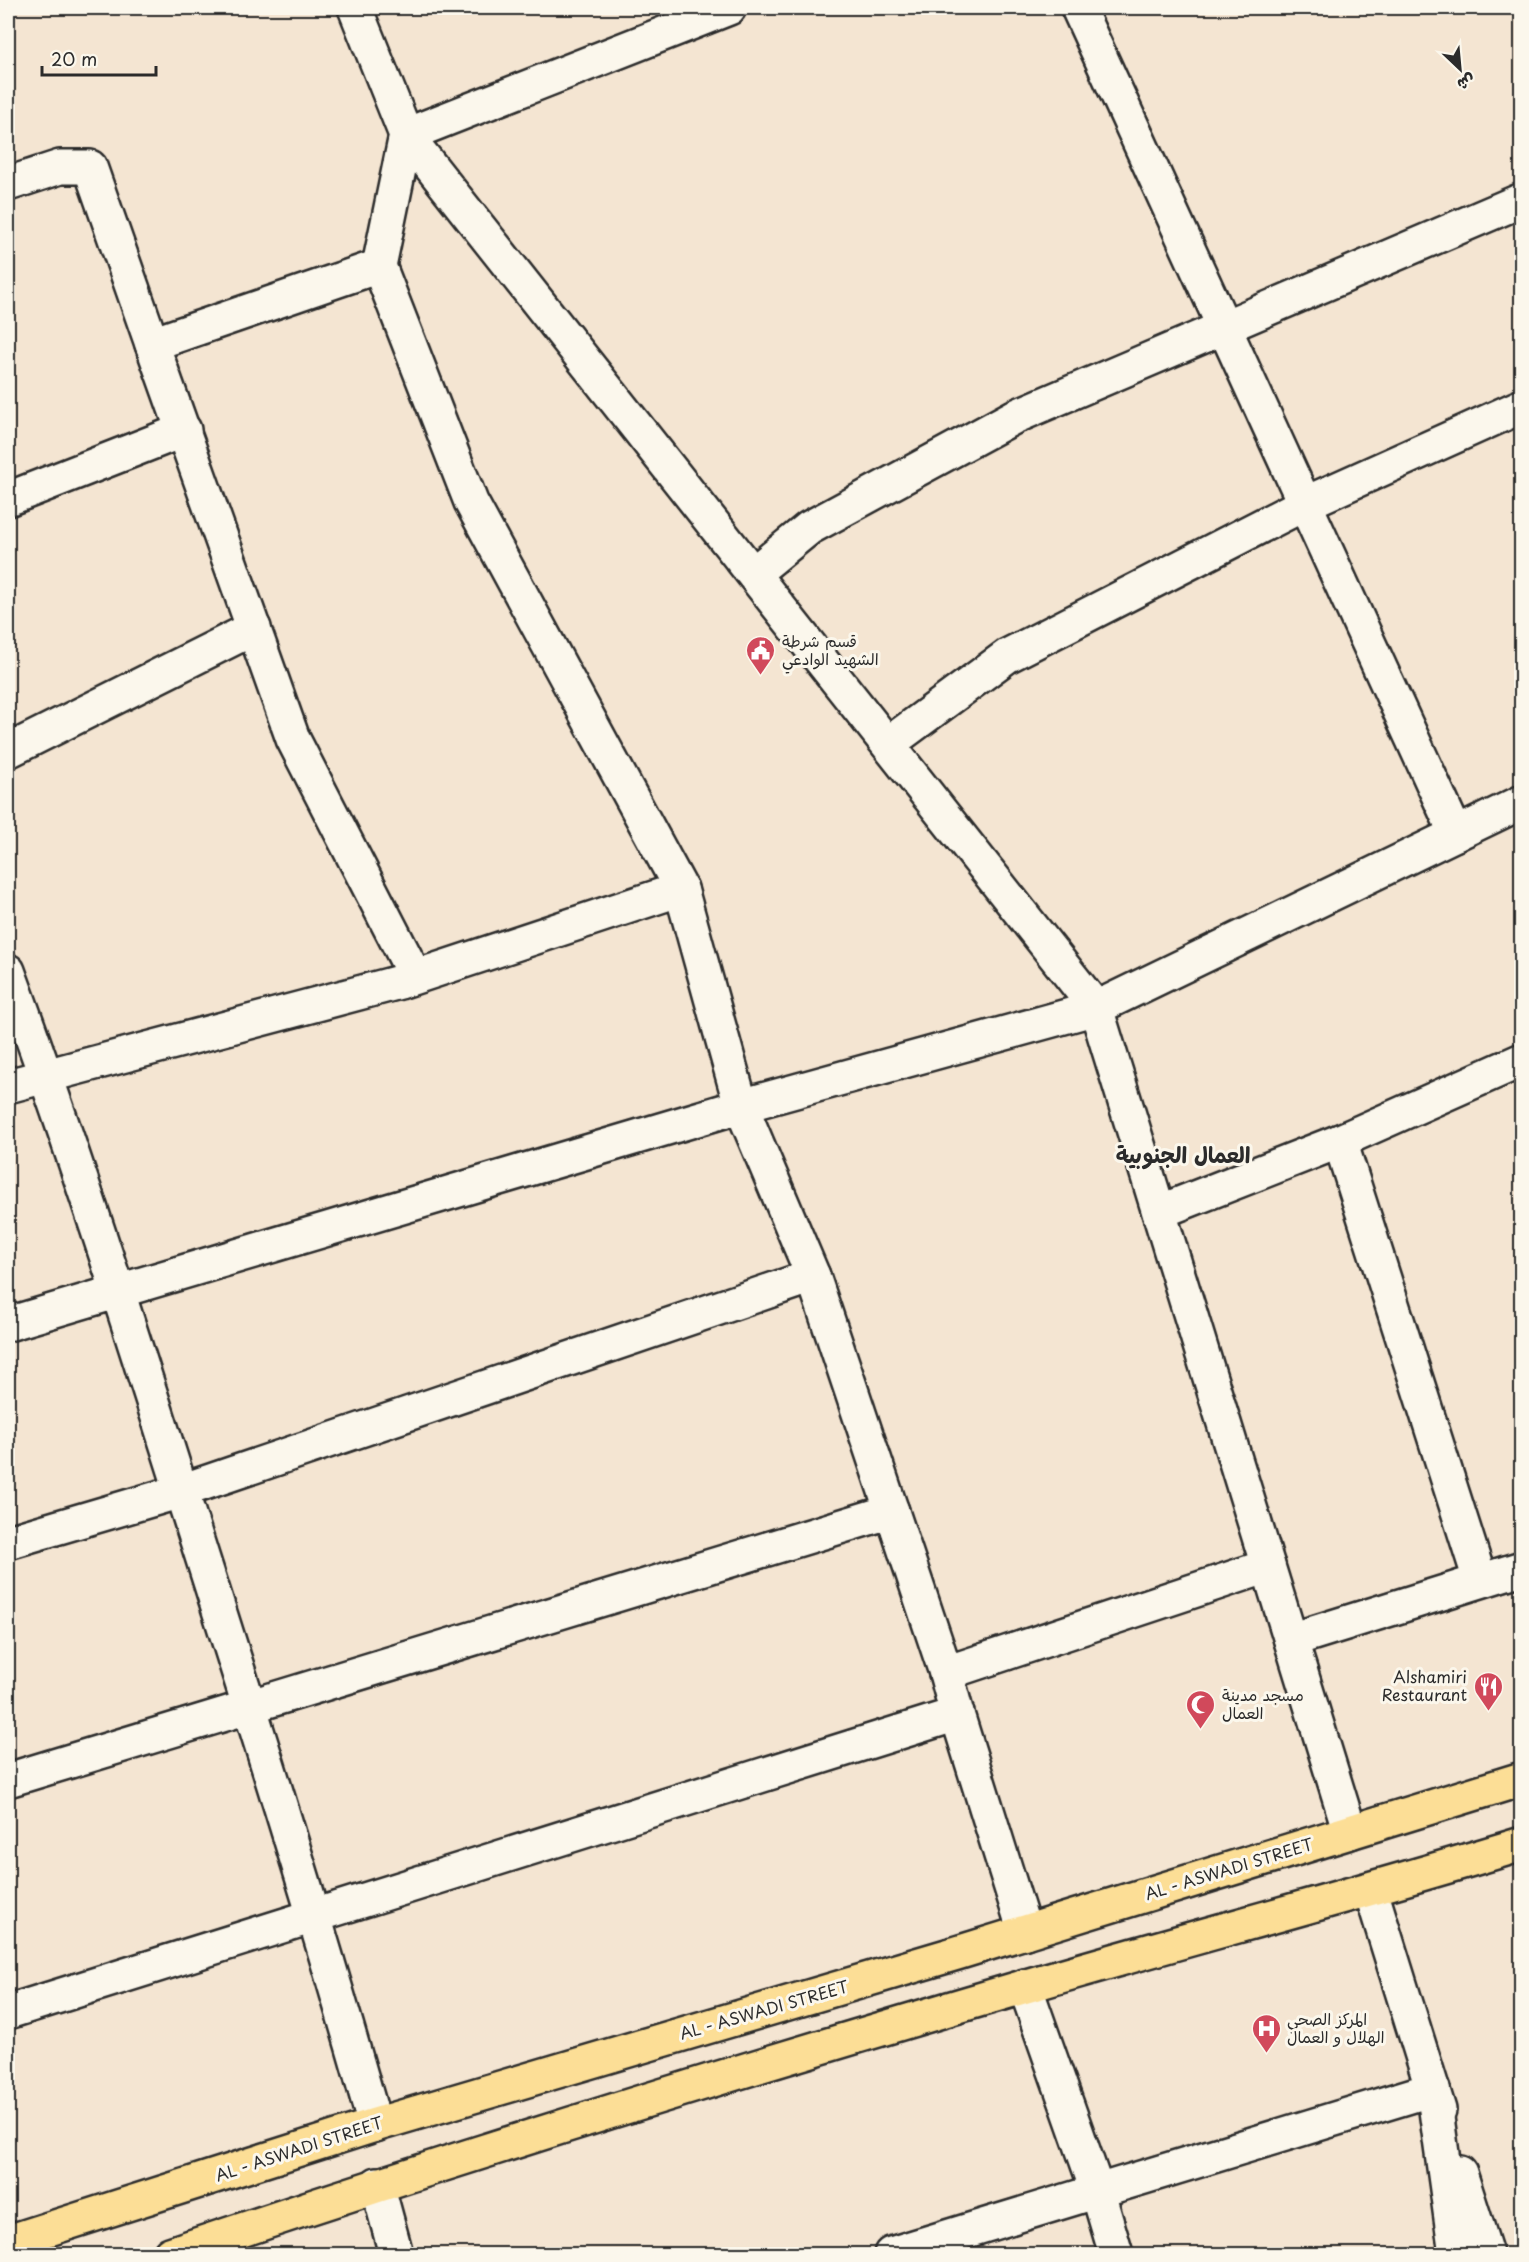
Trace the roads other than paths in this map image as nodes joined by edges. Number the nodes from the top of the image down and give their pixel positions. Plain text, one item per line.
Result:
1 (355, 8) edge
2 (1078, 8) edge
3 (709, 11) edge
4 (406, 135) junction
5 (8, 184) edge
6 (1521, 200) edge
7 (379, 266) junction
8 (1225, 329) junction
9 (152, 344) junction
10 (1521, 406) edge
11 (184, 430) junction
12 (8, 499) edge
13 (1304, 504) junction
14 (754, 573) junction
15 (254, 628) junction
16 (888, 744) junction
17 (8, 751) edge
18 (1521, 802) edge
19 (1456, 834) junction
20 (681, 889) junction
21 (8, 971) edge
22 (416, 976) junction
23 (1096, 1008) junction
24 (1521, 1060) edge
25 (46, 1074) junction
26 (8, 1086) edge
27 (741, 1106) junction
28 (1340, 1141) junction
29 (1159, 1212) junction
30 (813, 1276) junction
31 (118, 1290) junction
32 (8, 1324) edge
33 (182, 1491) junction
34 (892, 1511) junction
35 (8, 1542) edge
36 (1268, 1566) junction
37 (1521, 1568) edge
38 (1480, 1580) junction
39 (1291, 1640) junction
40 (946, 1673) junction
41 (251, 1706) junction
42 (957, 1714) junction
43 (1521, 1779) edge
44 (8, 1780) edge
45 (1350, 1832) junction
46 (1521, 1844) edge
47 (1371, 1891) junction
48 (316, 1916) junction
49 (1025, 1932) junction
50 (1025, 1986) junction
51 (8, 2012) edge
52 (1433, 2090) junction
53 (375, 2125) junction
54 (376, 2184) junction
55 (1097, 2190) junction
56 (8, 2242) edge
57 (170, 2254) edge
58 (396, 2254) edge
59 (891, 2254) edge
60 (1116, 2254) edge
61 (1456, 2254) edge
62 (1486, 2254) edge

1 - 4 street
2 - 8 street
3 - 4 street
4 - 7 street
4 - 14 street
5 - 9 street
6 - 8 street
7 - 9 street
7 - 20 street
8 - 13 street
8 - 14 street
9 - 11 street
10 - 13 street
11 - 12 street
11 - 15 street
13 - 16 street
13 - 19 street
14 - 16 street
15 - 17 street
15 - 22 street
16 - 23 street
18 - 19 street
19 - 23 street
20 - 22 street
20 - 27 street
21 - 25 street
22 - 25 street
23 - 27 street
23 - 29 street
24 - 28 street
25 - 26 street
25 - 31 street
27 - 30 street
27 - 31 street
28 - 29 street
28 - 38 street
29 - 36 street
30 - 33 street
30 - 34 street
31 - 32 street
31 - 33 street
33 - 35 street
33 - 41 street
34 - 40 street
34 - 41 street
36 - 39 street
36 - 40 street
37 - 38 street
38 - 39 street
39 - 45 street
40 - 42 street
41 - 44 street
41 - 48 street
42 - 48 street
42 - 49 street
43 - 45 highway, AL - ASWADI STREET
45 - 49 highway, AL - ASWADI STREET
46 - 47 highway
47 - 50 highway
47 - 52 street
48 - 51 street
48 - 53 street
49 - 53 highway, AL - ASWADI STREET
50 - 54 highway
50 - 55 street
52 - 55 street
52 - 61 street
52 - 62 street
53 - 56 highway, AL - ASWADI STREET
54 - 57 highway
54 - 58 street
55 - 59 street
55 - 60 street

